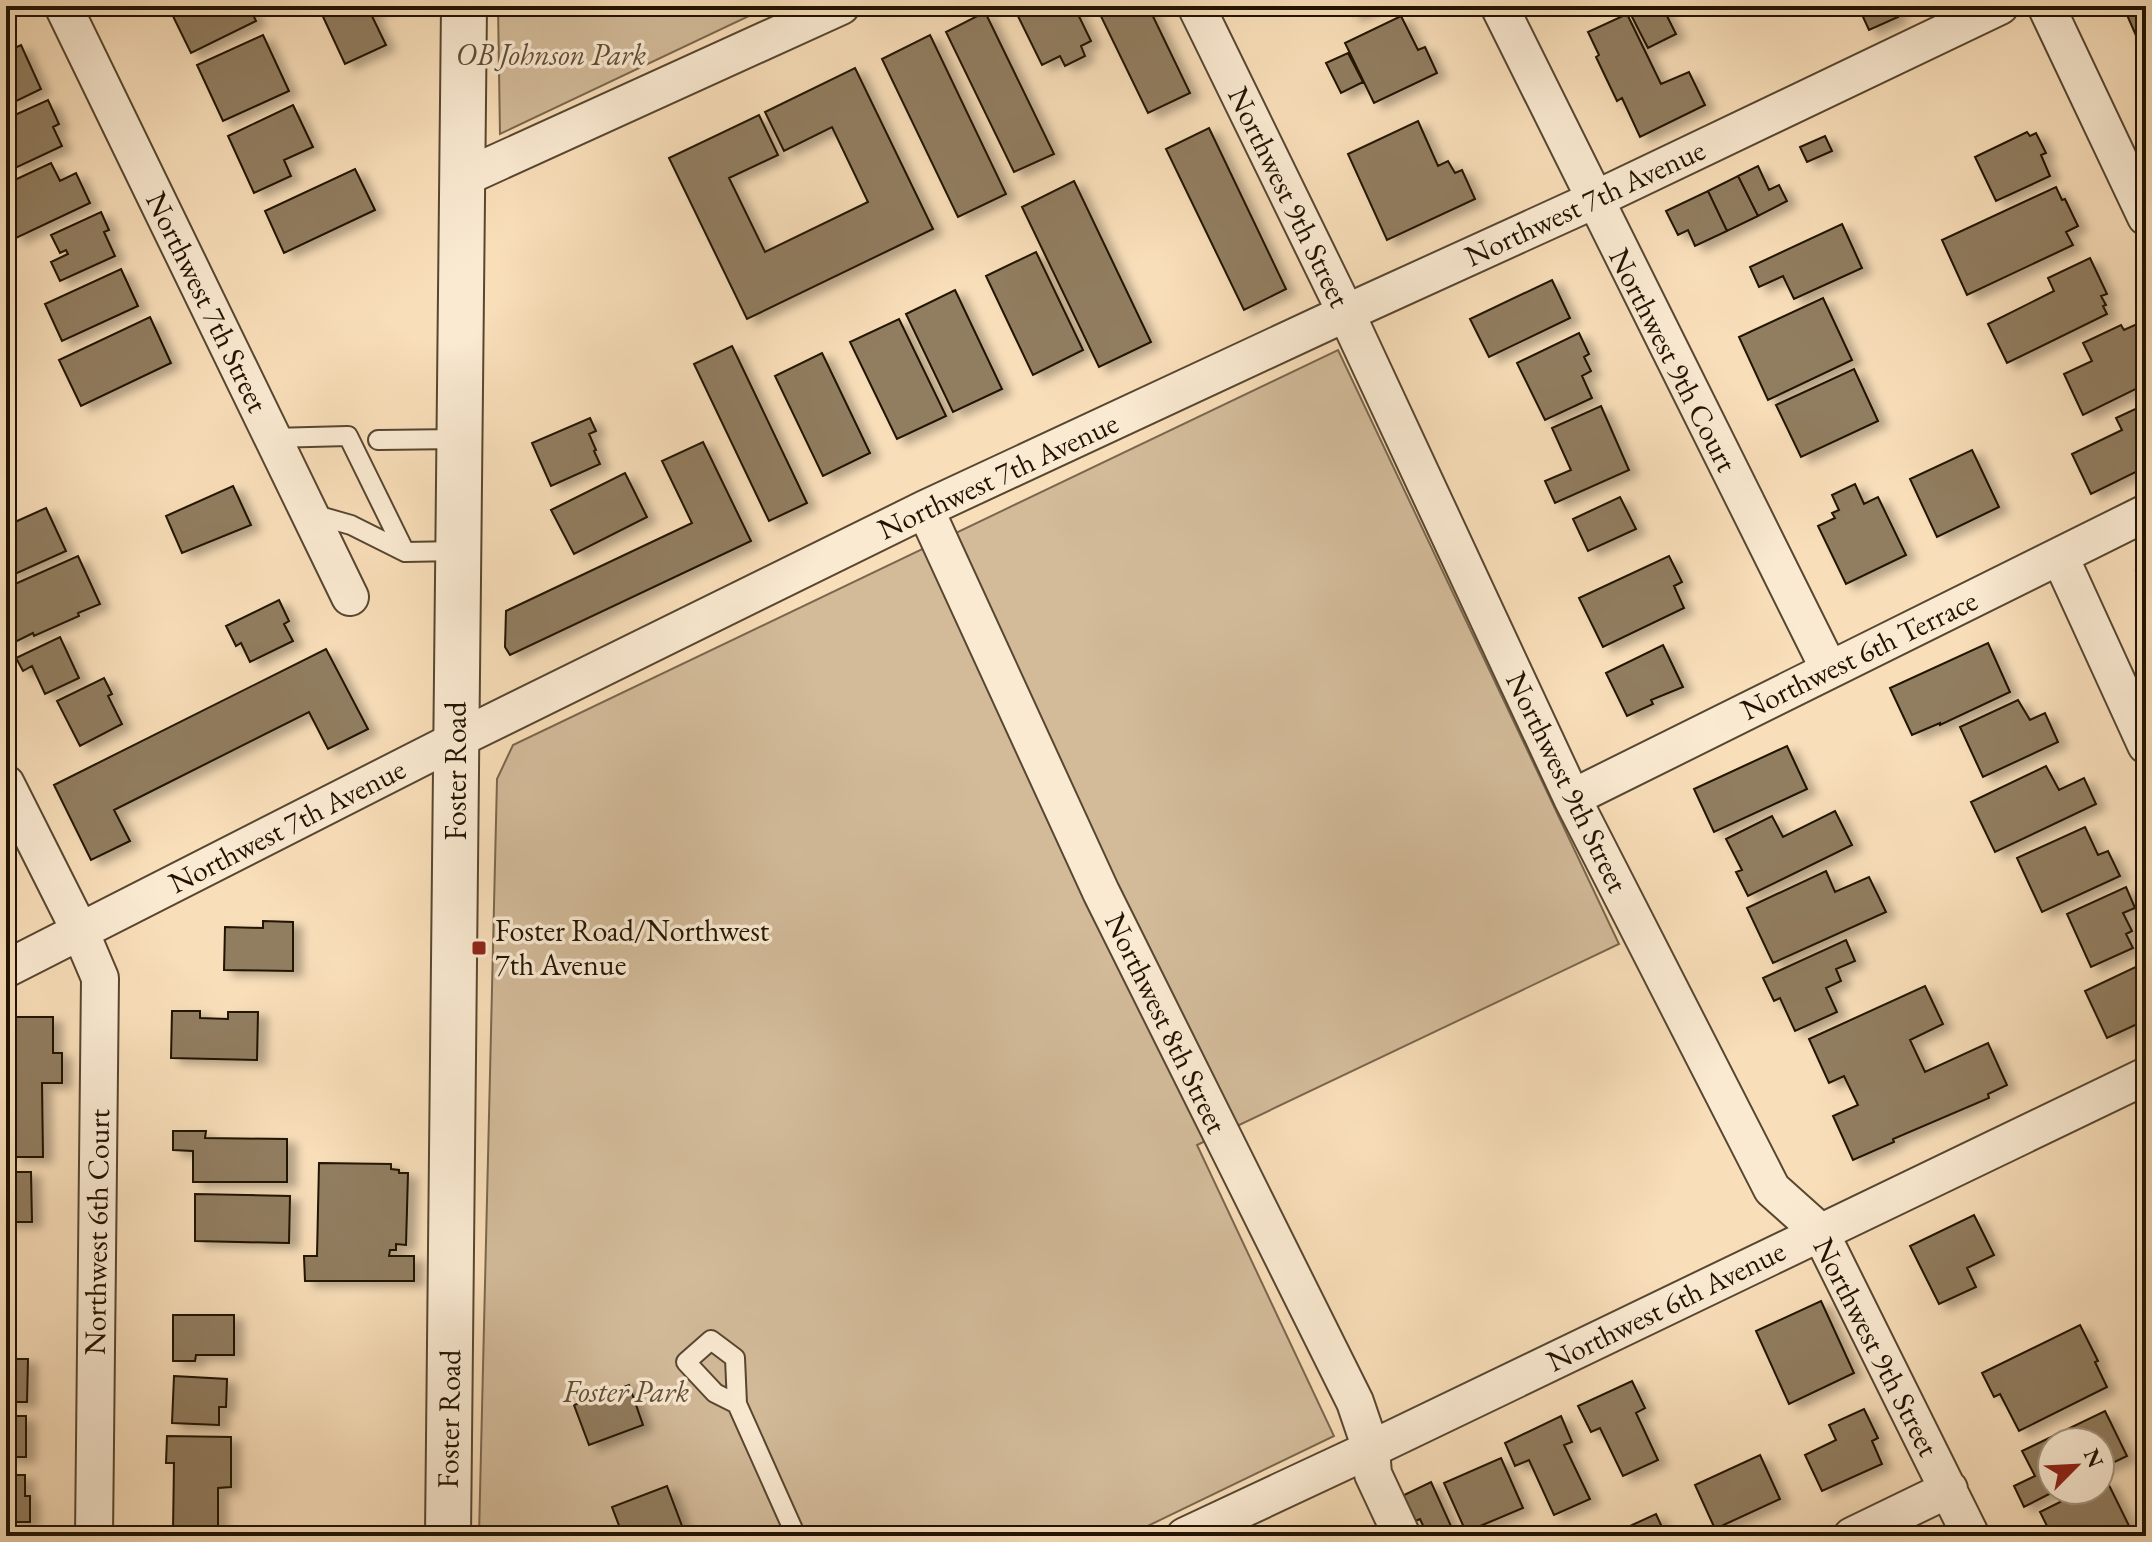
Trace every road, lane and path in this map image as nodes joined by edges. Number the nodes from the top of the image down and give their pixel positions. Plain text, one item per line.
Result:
1 (63, 6) edge
2 (464, 6) edge
3 (841, 6) edge
4 (1196, 6) edge
5 (1499, 6) edge
6 (2000, 6) edge
7 (2046, 6) edge
8 (463, 178) junction
9 (1594, 200) junction
10 (2146, 217) edge
11 (1346, 313) junction
12 (272, 438) junction
13 (459, 439) junction
14 (378, 440) dead end
15 (925, 509) junction
16 (309, 513) junction
17 (2146, 513) edge
18 (458, 551) junction
19 (405, 552) junction
20 (2060, 557) junction
21 (350, 597) dead end
22 (1829, 669) junction
23 (456, 740) junction
24 (2146, 745) edge
25 (6, 784) edge
26 (1572, 798) junction
27 (80, 931) junction
28 (6, 969) edge
29 (2146, 1076) edge
30 (1820, 1232) junction
31 (737, 1404) dead end
32 (1371, 1449) junction
33 (1949, 1489) junction
34 (94, 1536) edge
35 (448, 1536) edge
36 (796, 1536) edge
37 (1185, 1536) edge
38 (1402, 1536) edge
39 (1852, 1536) edge
40 (1971, 1536) edge

1 - 12 street, Northwest 7th Street
2 - 8 street, Foster Road
3 - 8 street
4 - 11 street, Northwest 9th Street
5 - 9 street, Northwest 9th Court
6 - 9 street, Northwest 7th Avenue
7 - 10 street
8 - 13 street, Foster Road
9 - 11 street, Northwest 7th Avenue
9 - 22 street, Northwest 9th Court
11 - 15 street, Northwest 7th Avenue
11 - 26 street, Northwest 9th Street
12 - 16 street, Northwest 7th Street
12 - 19 lane
13 - 14 lane
13 - 18 street, Foster Road
15 - 23 street, Northwest 7th Avenue
15 - 32 street, Northwest 8th Street
16 - 19 lane
16 - 21 street, Northwest 7th Street
17 - 20 street, Northwest 6th Terrace
18 - 19 lane
18 - 23 street, Foster Road
20 - 22 street, Northwest 6th Terrace
20 - 24 street
22 - 26 street, Northwest 6th Terrace
23 - 27 street, Northwest 7th Avenue
23 - 35 street, Foster Road
25 - 27 street, Northwest 6th Court
26 - 30 street, Northwest 9th Street
27 - 28 street, Northwest 7th Avenue
27 - 34 street, Northwest 6th Court
29 - 30 street, Northwest 6th Avenue
30 - 32 street, Northwest 6th Avenue
30 - 33 street, Northwest 9th Street
31 - 36 lane
32 - 37 street, Northwest 6th Avenue
32 - 38 street, Northwest 8th Street
33 - 39 street
33 - 40 street, Northwest 9th Street

